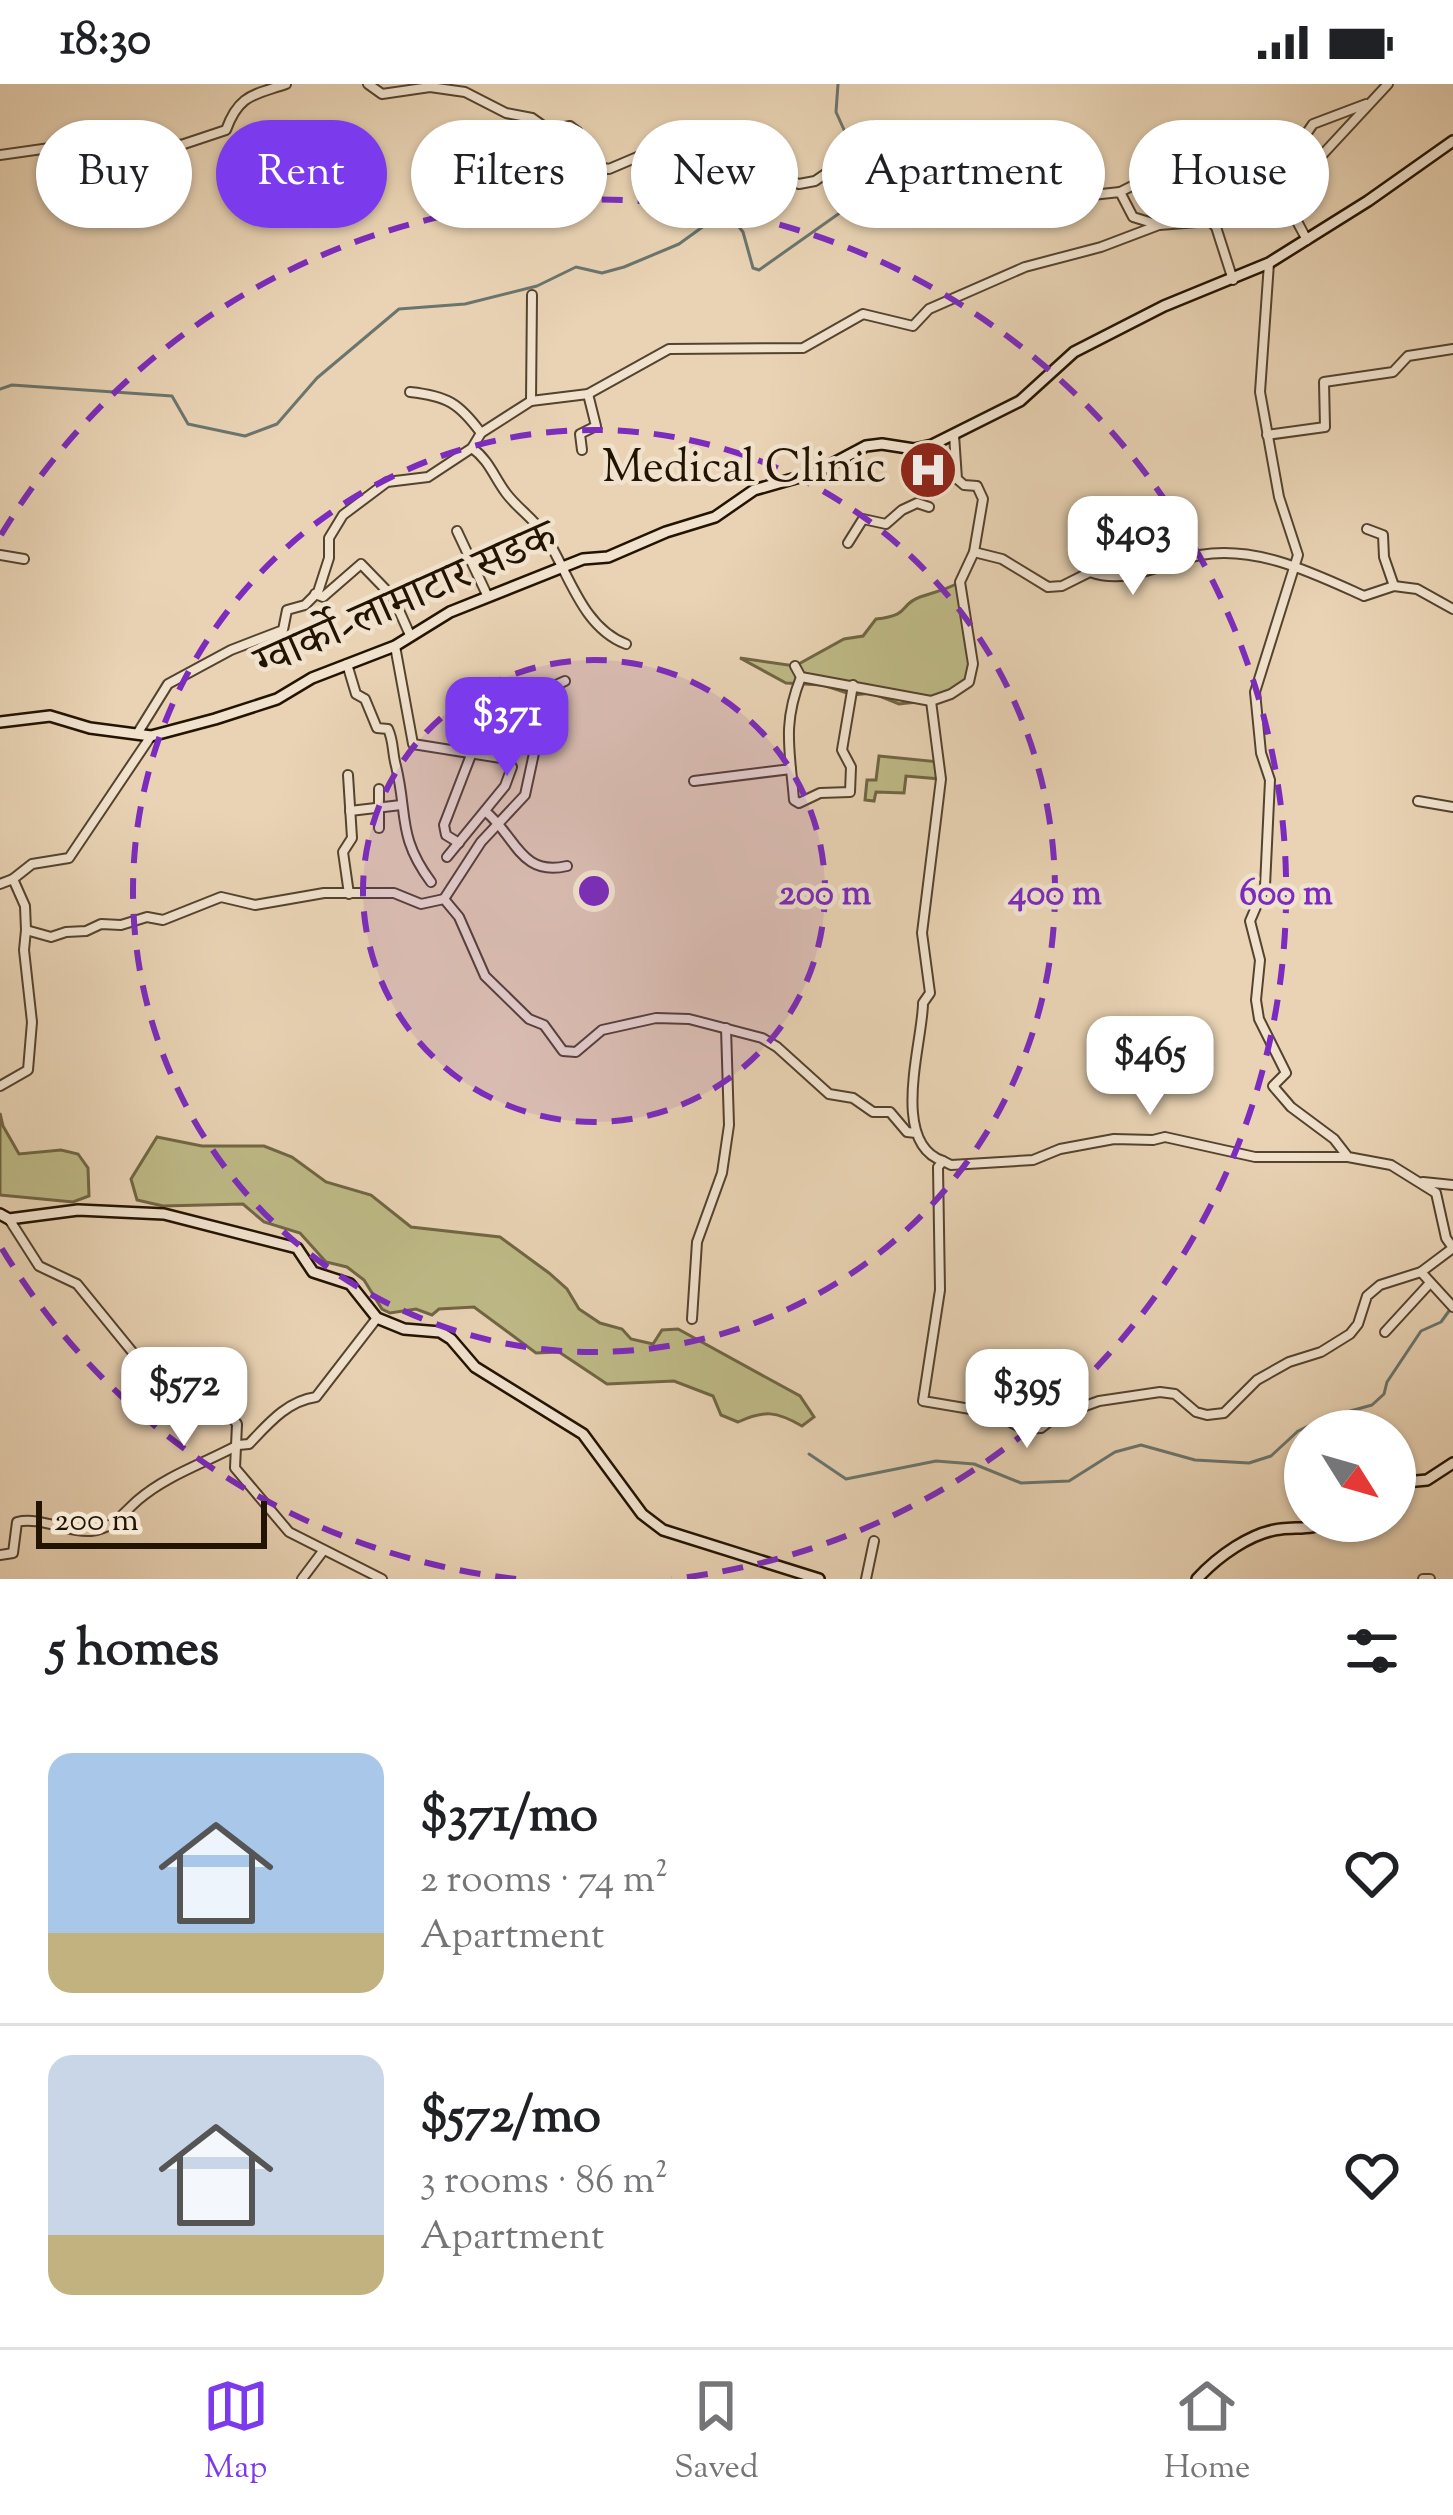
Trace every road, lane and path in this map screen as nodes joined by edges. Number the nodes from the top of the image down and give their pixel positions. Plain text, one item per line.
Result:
1 (286, 84) edge
2 (368, 84) edge
3 (1388, 84) edge
4 (1366, 104) junction
5 (1453, 141) edge
6 (0, 155) edge
7 (1120, 192) junction
8 (1129, 209) edge
9 (1153, 228) edge
10 (1216, 228) edge
11 (1306, 240) junction
12 (1269, 263) junction
13 (1233, 280) junction
14 (532, 295) dead end
15 (1453, 349) edge
16 (410, 392) dead end
17 (588, 394) junction
18 (531, 401) junction
19 (481, 433) junction
20 (1267, 434) junction
21 (954, 435) junction
22 (472, 448) junction
23 (582, 450) dead end
24 (929, 507) dead end
25 (1367, 530) dead end
26 (457, 531) dead end
27 (848, 544) dead end
28 (974, 552) junction
29 (0, 555) edge
30 (24, 559) dead end
31 (1298, 566) junction
32 (562, 569) junction
33 (1394, 586) junction
34 (315, 595) junction
35 (488, 597) junction
36 (1453, 609) edge
37 (410, 635) junction
38 (626, 644) dead end
39 (394, 646) junction
40 (347, 664) junction
41 (795, 666) dead end
42 (801, 677) junction
43 (565, 681) dead end
44 (853, 685) junction
45 (932, 701) junction
46 (0, 722) edge
47 (136, 734) junction
48 (151, 736) junction
49 (471, 754) junction
50 (791, 769) junction
51 (348, 776) dead end
52 (694, 782) dead end
53 (379, 789) dead end
54 (1418, 800) dead end
55 (401, 805) junction
56 (1453, 807) edge
57 (380, 809) junction
58 (350, 811) junction
59 (485, 811) junction
60 (500, 823) junction
61 (379, 828) dead end
62 (459, 843) junction
63 (447, 857) dead end
64 (567, 866) dead end
65 (13, 879) junction
66 (431, 882) dead end
67 (0, 884) edge
68 (349, 894) junction
69 (444, 899) junction
70 (26, 930) junction
71 (726, 1028) junction
72 (0, 1086) edge
73 (916, 1133) junction
74 (1348, 1156) junction
75 (943, 1161) junction
76 (1422, 1183) junction
77 (1453, 1185) edge
78 (5, 1216) edge
79 (1453, 1248) edge
80 (1421, 1271) junction
81 (1430, 1282) junction
82 (1451, 1306) edge
83 (377, 1318) junction
84 (692, 1319) dead end
85 (1384, 1332) dead end
86 (238, 1444) junction
87 (1453, 1463) edge
88 (1416, 1481) edge
89 (1284, 1529) edge
90 (874, 1541) dead end
91 (323, 1551) junction
92 (0, 1555) edge
93 (302, 1579) edge
94 (382, 1579) edge
95 (818, 1579) edge
96 (866, 1579) edge
97 (1197, 1579) edge

1 - 6 street
2 - 7 street
3 - 4 street
4 - 7 street
4 - 11 street
5 - 11 main road, ग्वार्को-लामाटार सडक
7 - 8 street
9 - 17 street
10 - 13 street
11 - 12 main road, ग्वार्को-लामाटार सडक
12 - 13 main road, ग्वार्को-लामाटार सडक
12 - 20 street
13 - 21 main road, ग्वार्को-लामाटार सडक
14 - 18 street
15 - 20 street
16 - 19 street
17 - 18 street
17 - 23 street
18 - 19 street
19 - 22 street
20 - 31 street
21 - 28 street
21 - 32 main road, ग्वार्को-लामाटार सडक
22 - 32 street
22 - 34 street
24 - 27 street
25 - 33 street
26 - 35 street
28 - 31 street
28 - 45 street
29 - 30 street
31 - 33 street
31 - 74 street
32 - 35 main road, ग्वार्को-लामाटार सडक
32 - 38 street
33 - 36 street
34 - 37 street
34 - 47 street
35 - 37 main road, ग्वार्को-लामाटार सडक
37 - 39 main road, ग्वार्को-लामाटार सडक
39 - 40 main road, ग्वार्को-लामाटार सडक
39 - 49 street
40 - 48 main road, ग्वार्को-लामाटार सडक
40 - 55 street
41 - 42 street
42 - 44 street
42 - 50 street
43 - 60 street
44 - 45 street
44 - 50 street
45 - 73 street
46 - 47 main road, ग्वार्को-लामाटार सडक
47 - 48 main road, ग्वार्को-लामाटार सडक
48 - 65 street
49 - 59 street
49 - 62 street
50 - 52 street
51 - 58 street
53 - 57 street
54 - 56 street
55 - 57 street
55 - 66 street
57 - 58 street
57 - 61 street
58 - 68 street
59 - 60 street
59 - 62 street
60 - 64 street
60 - 69 street
62 - 63 street
65 - 67 street
65 - 70 street
68 - 69 street
68 - 70 street
69 - 71 street
70 - 72 street
71 - 73 street
71 - 84 street
73 - 75 street
74 - 75 street
74 - 76 street
75 - 80 street
76 - 77 street
76 - 79 street
78 - 83 main road
78 - 86 street
79 - 80 street
80 - 81 street
81 - 82 street
81 - 85 street
83 - 86 street
83 - 95 main road
86 - 91 street
86 - 92 street
87 - 88 main road
89 - 97 main road
90 - 96 street
91 - 93 street
91 - 94 street

